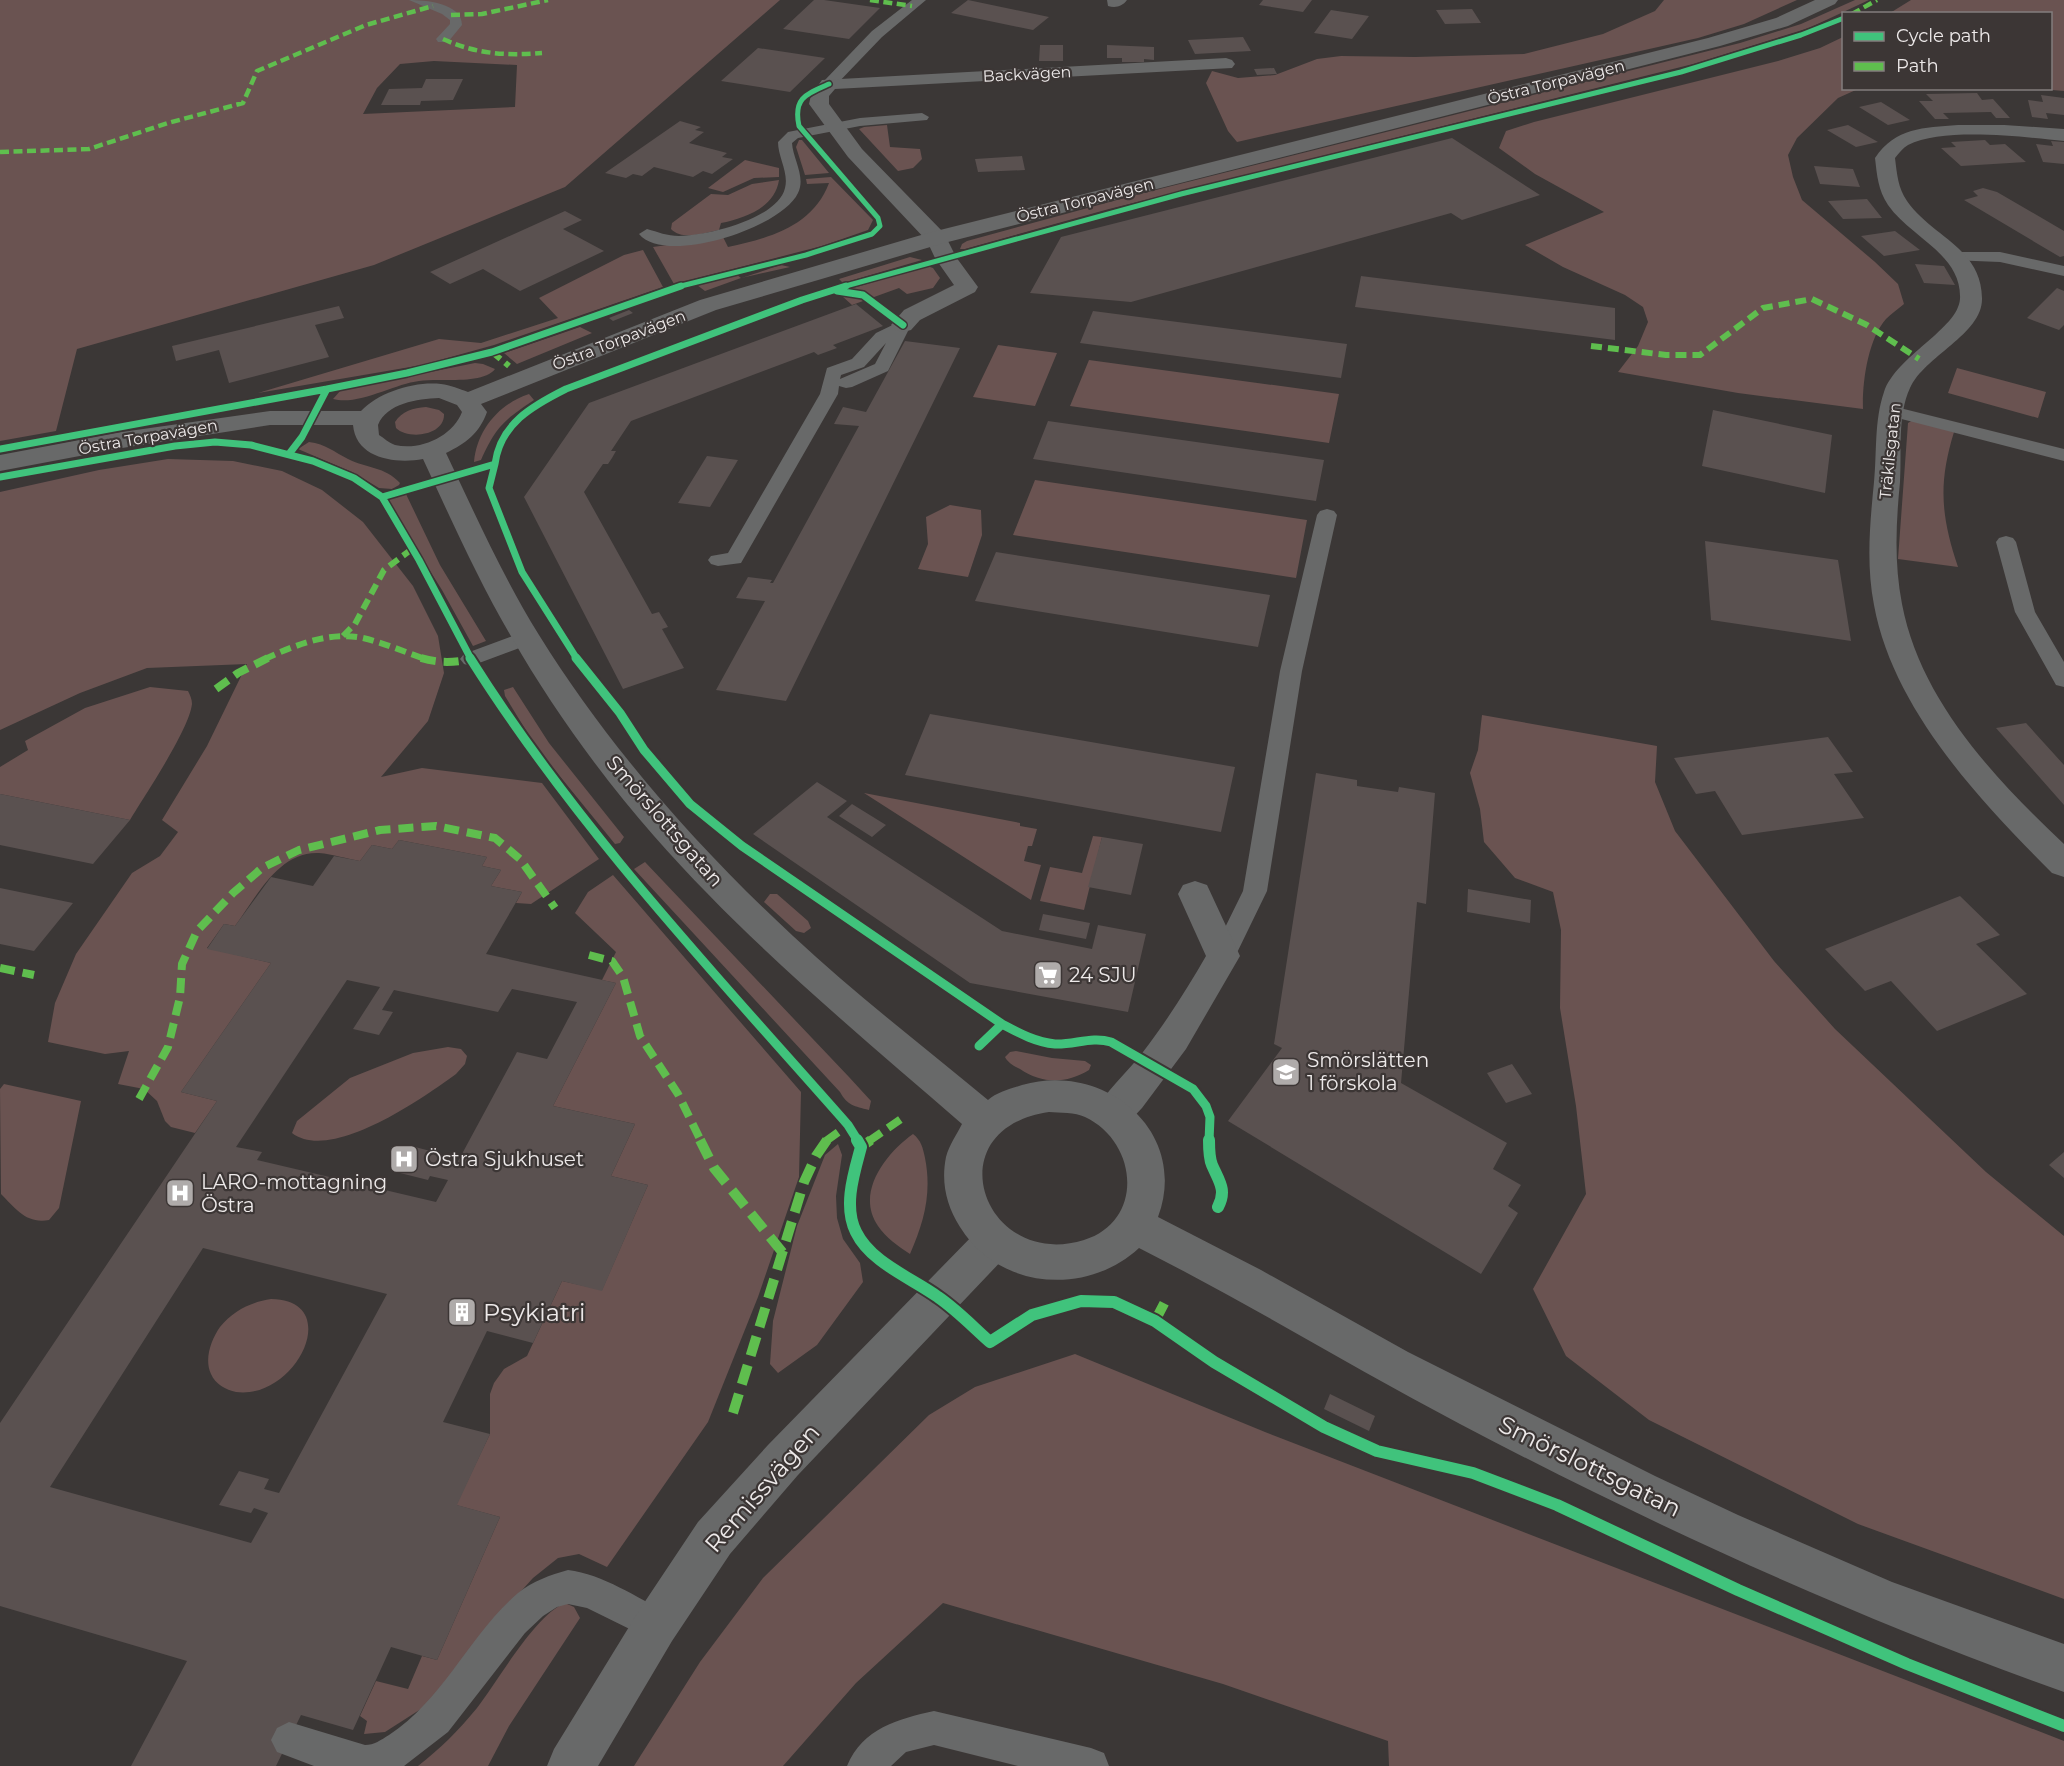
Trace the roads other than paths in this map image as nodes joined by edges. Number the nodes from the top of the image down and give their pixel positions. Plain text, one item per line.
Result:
1 (416, 0) edge
2 (920, 0) edge
3 (1829, 0) edge
4 (443, 39) dead end
5 (1226, 64) dead end
6 (829, 84) junction
7 (922, 117) dead end
8 (835, 127) junction
9 (2064, 135) edge
10 (647, 234) dead end
11 (936, 238) junction
12 (1956, 256) junction
13 (2064, 271) edge
14 (903, 325) junction
15 (846, 383) dead end
16 (468, 401) junction
17 (1892, 411) junction
18 (368, 418) junction
19 (432, 450) junction
20 (2064, 455) edge
21 (0, 463) edge
22 (1328, 515) dead end
23 (2006, 542) dead end
24 (718, 560) dead end
25 (526, 638) junction
26 (471, 659) dead end
27 (2064, 680) edge
28 (2064, 864) edge
29 (1194, 894) dead end
30 (1223, 956) junction
31 (1113, 1114) junction
32 (987, 1122) junction
33 (1134, 1225) junction
34 (993, 1242) junction
35 (656, 1625) junction
36 (2064, 1668) edge
37 (289, 1740) dead end
38 (571, 1766) edge
39 (865, 1766) edge
40 (1091, 1766) edge

1 - 4 lane
2 - 6 lane
3 - 11 street, Östra Torpavägen
5 - 6 street, Backvägen
6 - 8 street
7 - 8 lane
8 - 10 lane
8 - 11 street
9 - 12 street, Träkilsgatan
11 - 14 street
11 - 16 street, Östra Torpavägen
12 - 13 lane
12 - 17 street, Träkilsgatan
14 - 15 lane
14 - 24 lane
16 - 18 street
16 - 19 street
17 - 20 lane
17 - 28 street, Träkilsgatan
18 - 19 street
18 - 21 street, Östra Torpavägen
19 - 25 street, Smörslottsgatan
22 - 30 lane
23 - 27 lane
25 - 26 lane
25 - 32 street, Smörslottsgatan
29 - 30 street
30 - 31 street
31 - 32 street
31 - 33 street
32 - 34 street
33 - 34 street
33 - 36 street, Smörslottsgatan
34 - 35 street, Remissvägen
35 - 37 lane
35 - 38 street, Remissvägen
39 - 40 lane

